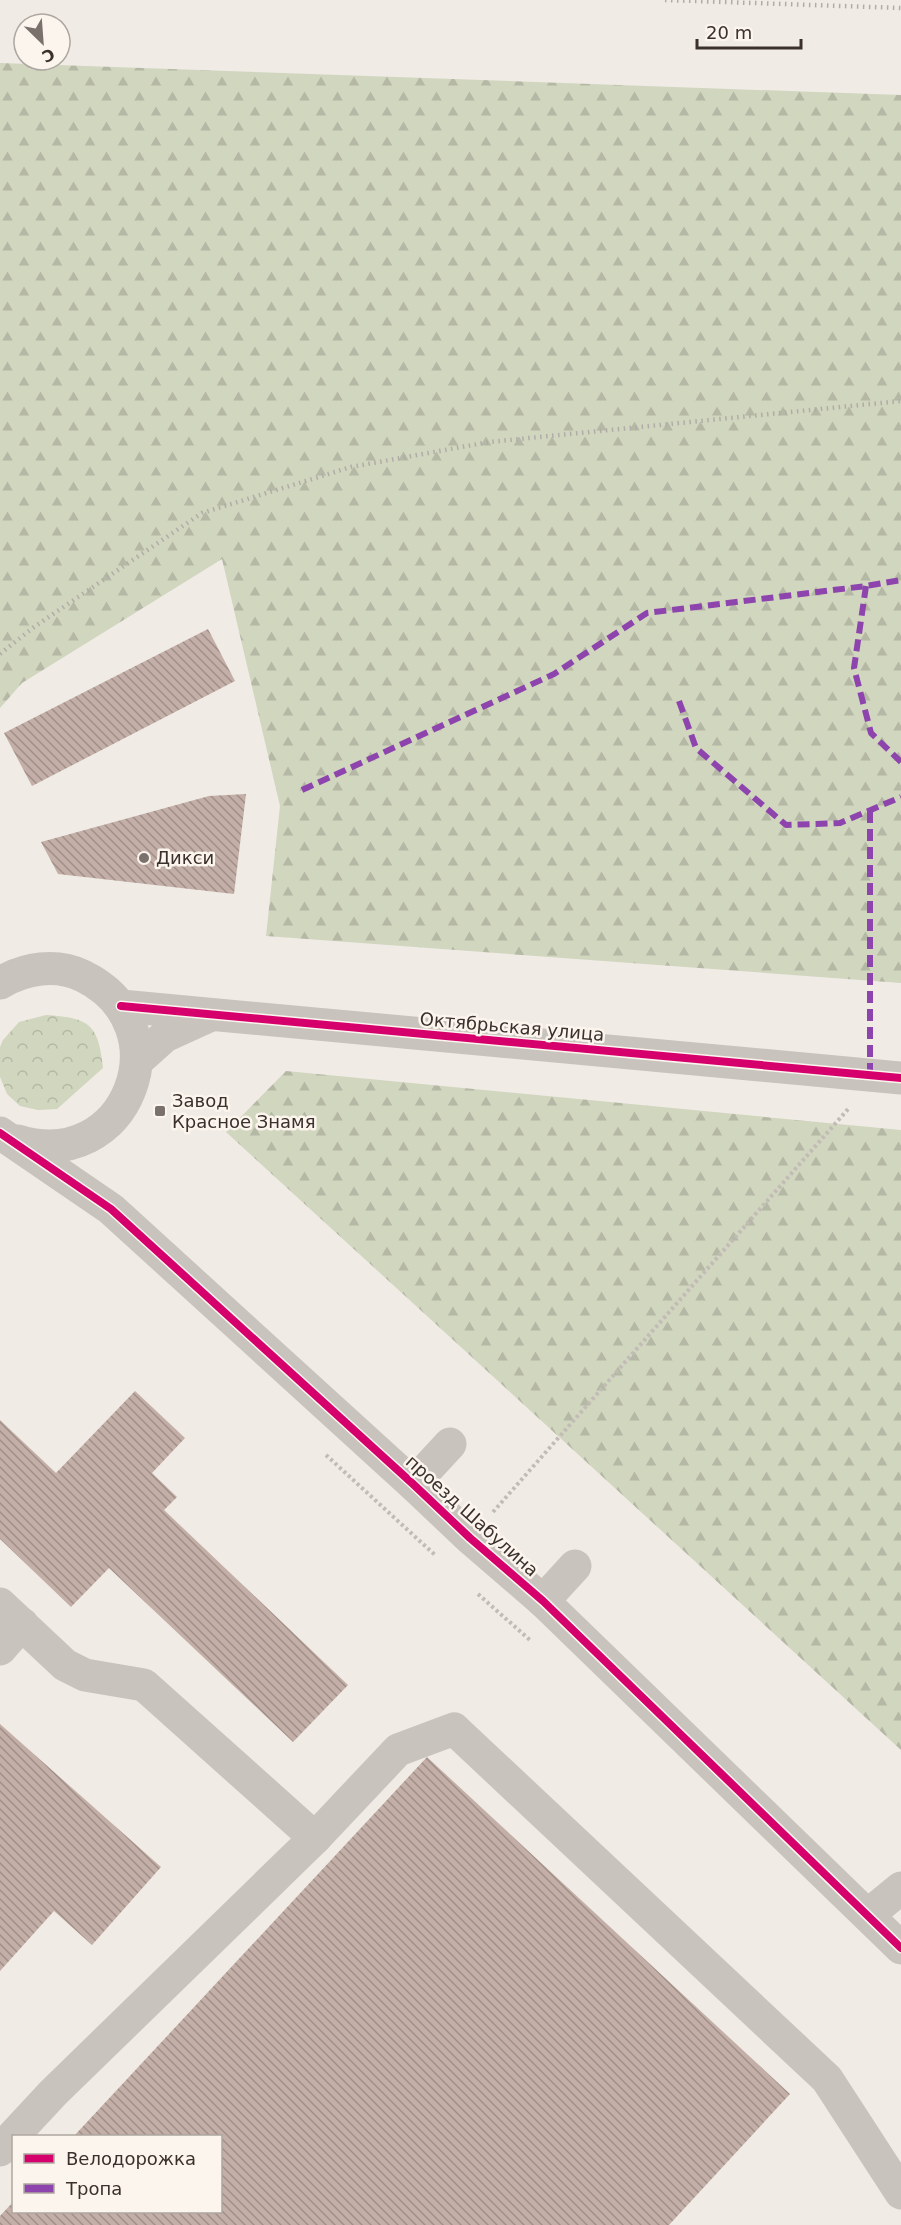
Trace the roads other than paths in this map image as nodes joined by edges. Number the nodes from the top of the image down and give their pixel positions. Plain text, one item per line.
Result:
1 (0, 983) edge
2 (121, 1006) junction
3 (213, 1015) junction
4 (137, 1061) junction
5 (889, 1077) edge
6 (95, 1134) junction
7 (4, 1135) edge
8 (111, 1209) junction
9 (450, 1444) dead end
10 (414, 1484) junction
11 (575, 1566) dead end
12 (543, 1601) junction
13 (11, 1615) edge
14 (0, 1649) edge
15 (315, 1838) junction
16 (901, 1888) edge
17 (868, 1915) junction
18 (901, 1948) edge
19 (15, 2135) edge
20 (12, 2138) edge
21 (0, 2151) edge
22 (901, 2193) edge

1 - 2 street, проезд Шабулина
2 - 3 street, Октябрьская улица
2 - 4 street, проезд Шабулина
3 - 4 street, Октябрьская улица
3 - 5 street, Октябрьская улица
4 - 6 street, проезд Шабулина
6 - 7 street, проезд Шабулина
6 - 8 street
7 - 8 street, проезд Шабулина
8 - 10 street, проезд Шабулина
9 - 10 street
10 - 12 street, проезд Шабулина
11 - 12 street
12 - 17 street, проезд Шабулина
13 - 14 street
13 - 15 street
15 - 19 street
15 - 22 street
16 - 17 street
17 - 18 street, проезд Шабулина
20 - 21 street

